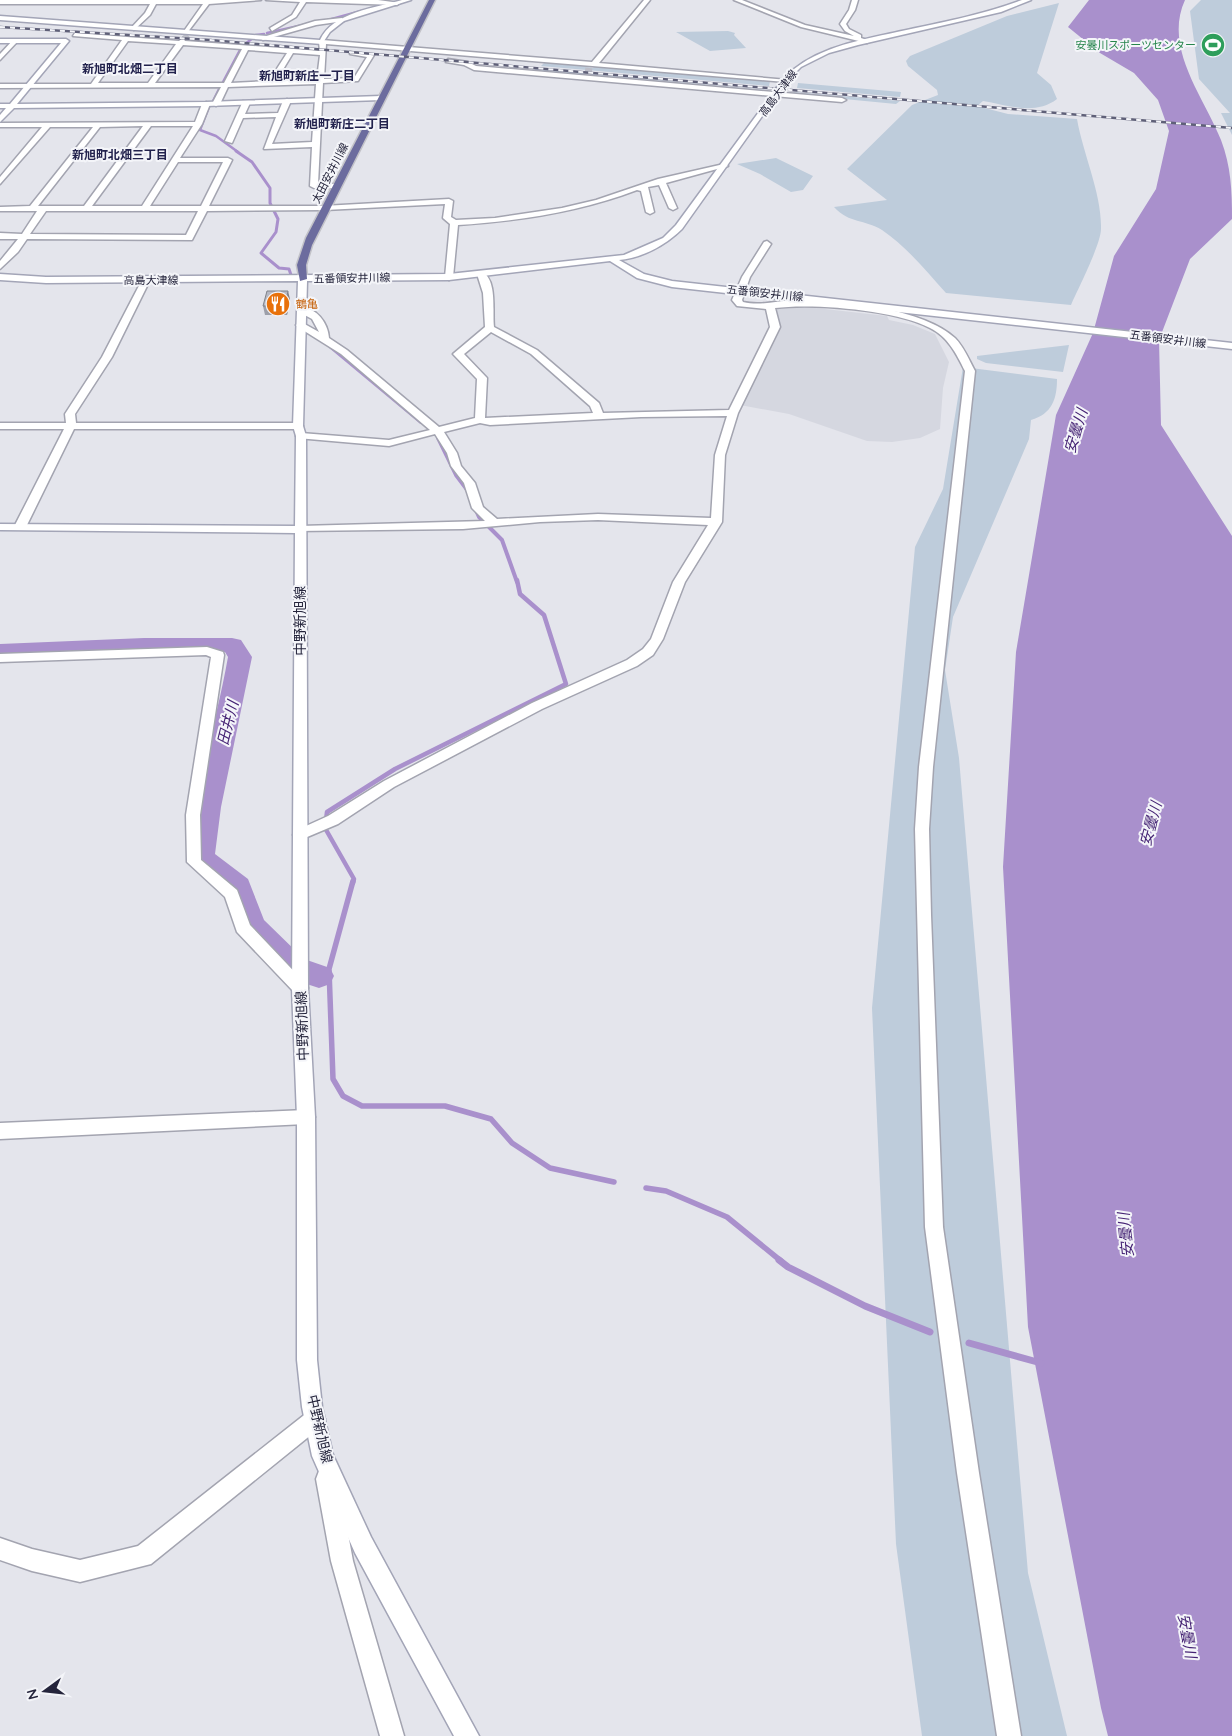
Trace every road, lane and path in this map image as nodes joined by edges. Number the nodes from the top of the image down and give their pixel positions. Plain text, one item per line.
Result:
1 (258, 0) edge
2 (269, 0) edge
3 (329, 0) edge
4 (408, 0) edge
5 (432, 0) edge
6 (647, 0) edge
7 (737, 0) edge
8 (855, 0) edge
9 (1028, 0) edge
10 (0, 1) edge
11 (154, 1) edge
12 (304, 1) edge
13 (207, 2) junction
14 (397, 4) junction
15 (0, 18) edge
16 (342, 20) junction
17 (91, 25) junction
18 (134, 28) junction
19 (191, 32) junction
20 (75, 35) junction
21 (127, 38) junction
22 (262, 38) junction
23 (0, 41) edge
24 (15, 41) junction
25 (66, 41) junction
26 (182, 41) junction
27 (867, 41) junction
28 (322, 42) junction
29 (246, 47) junction
30 (406, 49) junction
31 (291, 51) junction
32 (322, 52) junction
33 (332, 52) dead end
34 (342, 53) dead end
35 (398, 57) junction
36 (0, 58) edge
37 (411, 58) dead end
38 (439, 60) dead end
39 (589, 69) junction
40 (786, 80) junction
41 (320, 82) junction
42 (271, 83) junction
43 (150, 85) junction
44 (226, 85) junction
45 (0, 86) edge
46 (30, 86) junction
47 (93, 86) junction
48 (777, 94) junction
49 (382, 98) junction
50 (318, 100) junction
51 (842, 100) dead end
52 (288, 101) junction
53 (246, 103) junction
54 (206, 104) junction
55 (216, 104) junction
56 (0, 106) edge
57 (14, 106) junction
58 (282, 115) junction
59 (240, 116) junction
60 (0, 120) edge
61 (198, 124) junction
62 (48, 125) junction
63 (98, 125) junction
64 (148, 125) junction
65 (0, 126) edge
66 (229, 141) dead end
67 (316, 144) junction
68 (175, 160) junction
69 (724, 166) junction
70 (661, 181) junction
71 (0, 182) edge
72 (336, 186) junction
73 (636, 188) junction
74 (313, 197) junction
75 (325, 207) junction
76 (87, 208) junction
77 (204, 208) junction
78 (673, 208) dead end
79 (0, 209) edge
80 (32, 209) junction
81 (43, 209) junction
82 (144, 209) junction
83 (650, 212) dead end
84 (454, 224) junction
85 (0, 236) edge
86 (24, 236) junction
87 (767, 244) dead end
88 (0, 249) edge
89 (15, 250) junction
90 (613, 260) junction
91 (0, 266) edge
92 (481, 274) junction
93 (449, 277) junction
94 (1, 279) edge
95 (303, 279) junction
96 (146, 280) junction
97 (741, 290) junction
98 (770, 306) junction
99 (302, 310) junction
100 (301, 325) junction
101 (490, 328) junction
102 (324, 340) junction
103 (1232, 346) edge
104 (733, 413) junction
105 (599, 418) junction
106 (480, 420) junction
107 (0, 426) edge
108 (70, 426) junction
109 (300, 431) junction
110 (439, 432) junction
111 (716, 522) junction
112 (494, 523) junction
113 (0, 526) edge
114 (20, 527) junction
115 (300, 529) junction
116 (0, 658) edge
117 (300, 835) junction
118 (300, 988) junction
119 (306, 1117) junction
120 (0, 1131) edge
121 (315, 1419) junction
122 (323, 1456) junction
123 (0, 1549) edge
124 (392, 1736) edge
125 (467, 1736) edge
126 (1009, 1736) edge

1 - 13 street
2 - 12 street
3 - 12 street
3 - 14 street
4 - 14 street
5 - 30 main road, 太田安井川線
6 - 39 street
7 - 27 street
8 - 27 street
9 - 27 street, 高島大津線
10 - 11 street
11 - 13 street
11 - 18 street
12 - 22 street
13 - 19 street
14 - 16 street
15 - 17 street
16 - 22 street
16 - 28 street
17 - 18 street
17 - 20 street
18 - 19 street
19 - 22 street
20 - 21 street
20 - 25 street
21 - 26 street
21 - 47 street
22 - 28 street
23 - 24 street
24 - 25 street
24 - 36 street
25 - 46 street
26 - 29 street
26 - 43 street
27 - 40 street, 高島大津線
28 - 30 street
28 - 32 street
29 - 31 street
29 - 44 street
30 - 35 main road, 太田安井川線
30 - 39 street
31 - 32 street
31 - 42 street
32 - 33 street
32 - 41 street
34 - 41 street
35 - 37 street
35 - 49 main road, 太田安井川線
38 - 39 street
39 - 40 street
39 - 48 street
40 - 48 street, 高島大津線
41 - 42 street
41 - 50 street
42 - 44 street
43 - 44 street
43 - 47 street
44 - 55 street
45 - 46 street
46 - 47 street
46 - 57 street
48 - 51 street
48 - 69 street, 高島大津線
49 - 50 street
49 - 72 main road, 太田安井川線
50 - 52 street
50 - 67 street
52 - 53 street
52 - 58 street
53 - 55 street
53 - 59 street
54 - 55 street
54 - 57 street
54 - 61 street
56 - 57 street
57 - 60 street
58 - 59 street
58 - 67 street
59 - 66 street
61 - 64 street
61 - 68 street
62 - 63 street
62 - 65 street
62 - 71 street
63 - 64 street
63 - 80 street
64 - 76 street
67 - 74 street
68 - 77 street
68 - 82 street
69 - 70 street
69 - 90 street, 高島大津線
70 - 73 street
70 - 78 street
72 - 74 street
72 - 75 main road, 太田安井川線
73 - 83 street
73 - 84 street
74 - 75 street
74 - 77 street
75 - 84 street
75 - 95 main road, 太田安井川線
76 - 81 street
76 - 82 street
77 - 82 street
77 - 86 street
79 - 80 street
80 - 81 street
81 - 86 street
84 - 93 street
85 - 86 street
86 - 89 street
87 - 97 street
88 - 89 street
89 - 91 street
90 - 92 street, 五番領安井川線
90 - 97 street, 五番領安井川線
92 - 93 street, 五番領安井川線
92 - 101 street
93 - 95 street, 五番領安井川線
94 - 96 street, 高島大津線
95 - 96 street, 高島大津線
95 - 99 street, 中野新旭線
96 - 108 street
97 - 98 street
97 - 103 street, 五番領安井川線
98 - 104 street
98 - 126 street
99 - 100 street, 中野新旭線
99 - 102 street
100 - 102 street
100 - 109 street, 中野新旭線
101 - 105 street
101 - 106 street
102 - 110 street
104 - 105 street
104 - 111 street
105 - 106 street
106 - 110 street
107 - 108 street
108 - 109 street
108 - 114 street
109 - 110 street
109 - 115 street, 中野新旭線
110 - 112 street
111 - 112 street
111 - 117 street
112 - 115 street
113 - 114 street
114 - 115 street
115 - 117 street, 中野新旭線
116 - 118 street
117 - 118 street, 中野新旭線
118 - 119 street, 中野新旭線
119 - 120 street
119 - 121 street, 中野新旭線
121 - 122 street, 中野新旭線
121 - 123 street
122 - 124 street
122 - 125 street, 中野新旭線

